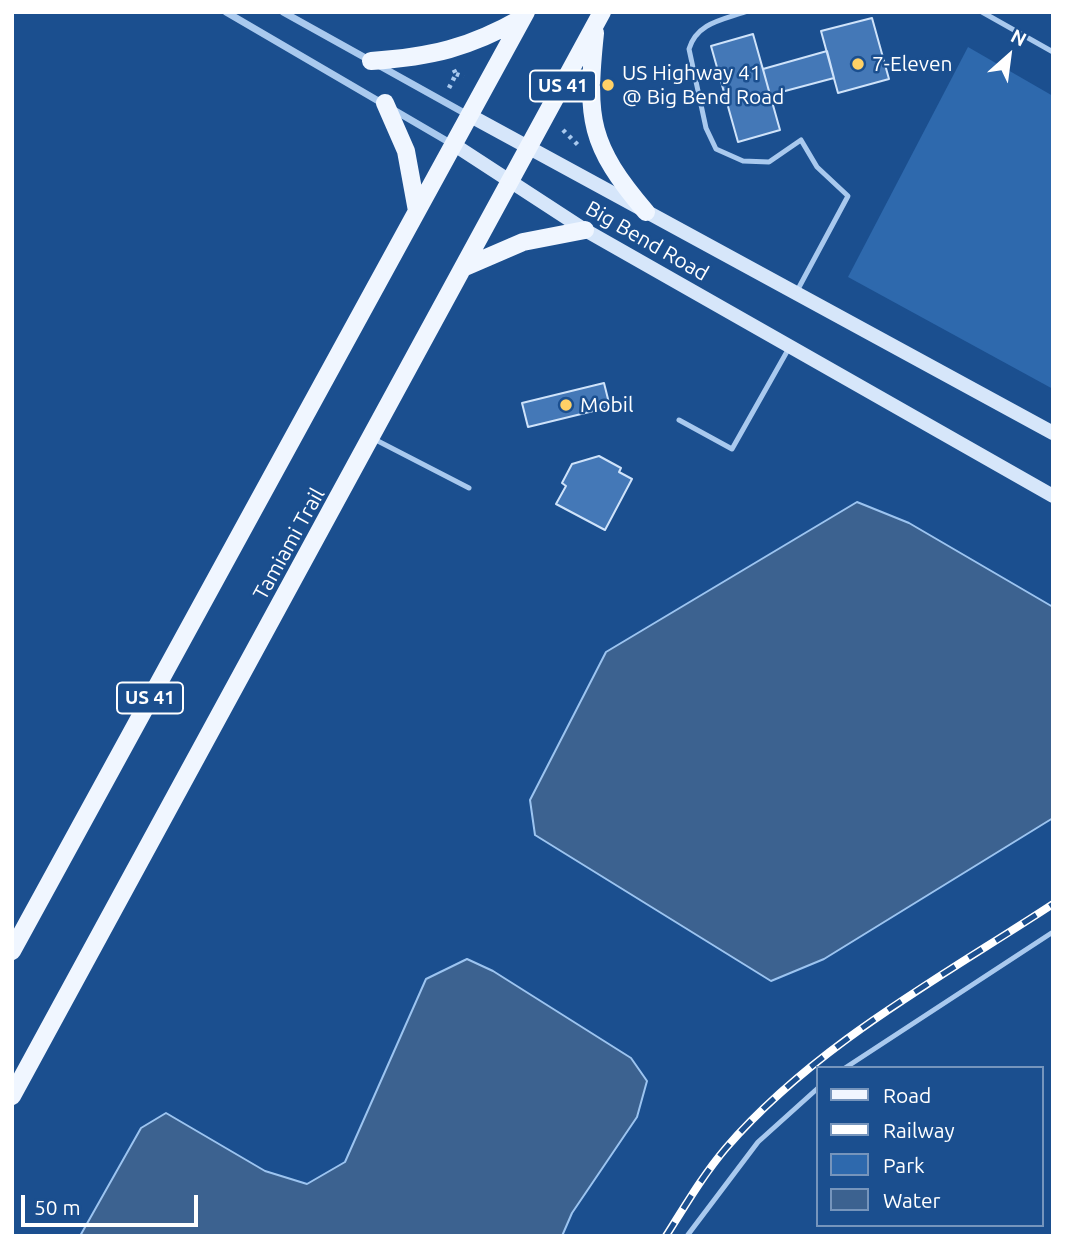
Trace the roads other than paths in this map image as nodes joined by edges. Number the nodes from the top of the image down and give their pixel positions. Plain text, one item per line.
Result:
1 (226, 12) edge
2 (283, 12) edge
3 (745, 12) edge
4 (982, 12) edge
5 (524, 15) edge
6 (599, 17) edge
7 (1053, 52) edge
8 (370, 61) junction
9 (385, 103) junction
10 (469, 115) junction
11 (453, 144) junction
12 (529, 148) junction
13 (511, 182) junction
14 (417, 211) junction
15 (646, 212) junction
16 (585, 230) junction
17 (466, 267) junction
18 (795, 294) junction
19 (789, 348) junction
20 (679, 420) dead end
21 (1053, 433) edge
22 (372, 438) junction
23 (469, 488) dead end
24 (1053, 496) edge
25 (1053, 932) edge
26 (12, 951) edge
27 (848, 1066) edge
28 (816, 1090) edge
29 (12, 1096) edge
30 (687, 1236) edge

1 - 9 street, Big Bend Road
2 - 8 street, Big Bend Road
3 - 18 lane
4 - 7 lane
5 - 8 main road
5 - 10 main road, US 41
6 - 12 main road, Tamiami Trail / US 41
6 - 15 main road
8 - 10 street, Big Bend Road
9 - 11 street, Big Bend Road
9 - 14 main road
10 - 11 main road, US 41
10 - 12 main road, Big Bend Road
11 - 13 main road, Big Bend Road
11 - 14 main road, US 41
12 - 13 main road, Tamiami Trail / US 41
12 - 15 main road, Big Bend Road
13 - 16 main road, Big Bend Road
13 - 17 main road, Tamiami Trail / US 41
14 - 26 main road, US 41
15 - 18 main road, Big Bend Road
16 - 17 main road
16 - 19 main road, Big Bend Road
17 - 22 main road, Tamiami Trail / US 41
18 - 21 main road, Big Bend Road
19 - 20 lane
19 - 24 main road, Big Bend Road
22 - 23 lane
22 - 29 main road, Tamiami Trail / US 41
25 - 27 lane
28 - 30 lane

